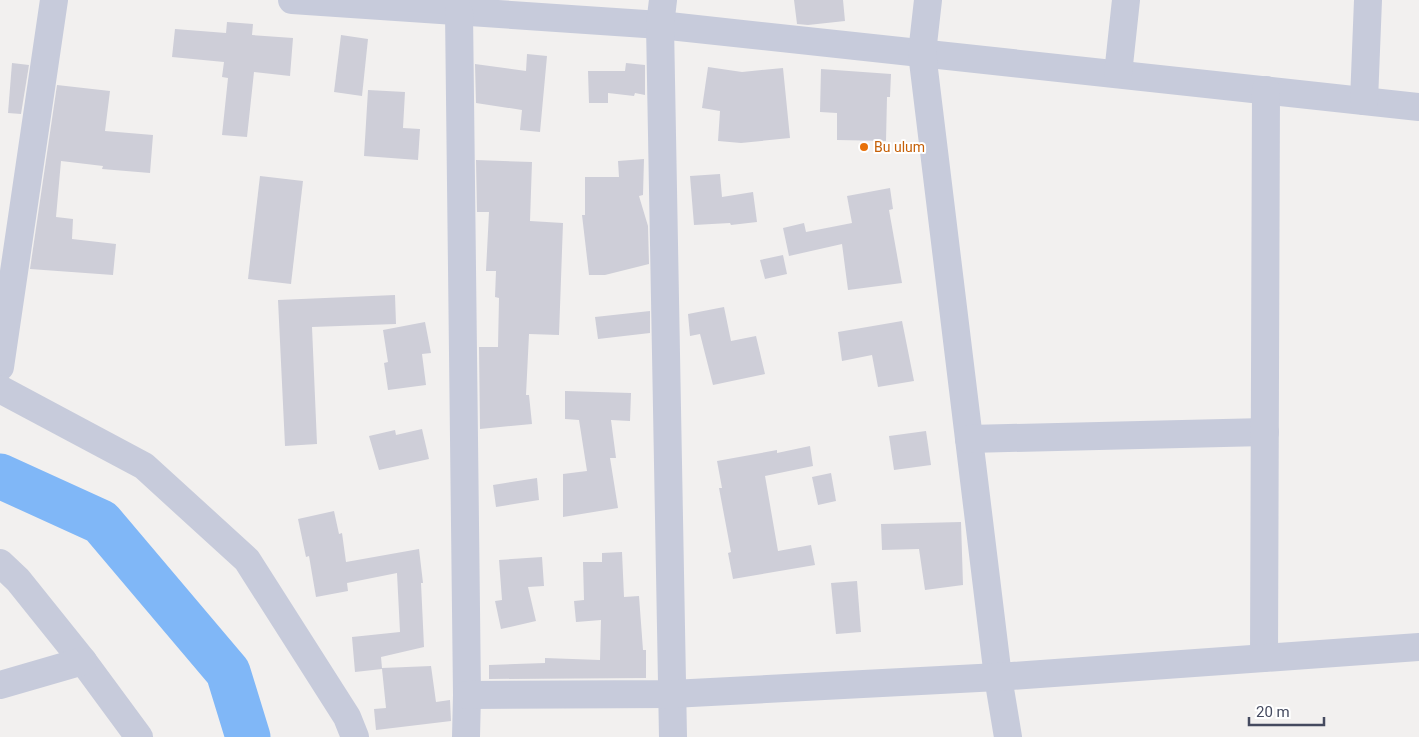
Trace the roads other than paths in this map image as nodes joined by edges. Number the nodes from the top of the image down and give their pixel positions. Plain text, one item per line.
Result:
1 (54, 0) edge
2 (292, 0) edge
3 (928, 0) edge
4 (1126, 0) edge
5 (1368, 0) edge
6 (510, 8) edge
7 (459, 12) junction
8 (662, 13) edge
9 (922, 53) junction
10 (1118, 74) junction
11 (1266, 90) junction
12 (1364, 101) junction
13 (1419, 107) edge
14 (0, 367) edge
15 (0, 389) edge
16 (1265, 432) junction
17 (969, 439) junction
18 (0, 563) edge
19 (1419, 647) edge
20 (1264, 658) junction
21 (83, 661) junction
22 (998, 677) junction
23 (0, 685) edge
24 (672, 694) junction
25 (467, 695) junction
26 (139, 737) edge
27 (354, 737) edge
28 (466, 737) edge
29 (673, 737) edge
30 (1008, 737) edge

1 - 14 street
2 - 7 street
3 - 9 street
4 - 10 street
5 - 12 street
6 - 7 street
6 - 8 street
7 - 25 street
8 - 9 street
8 - 24 street
9 - 10 street
9 - 17 street
10 - 11 street
11 - 12 street
11 - 16 street
12 - 13 street
15 - 27 street
16 - 17 street
16 - 20 street
17 - 22 street
18 - 21 street
19 - 20 street
20 - 22 street
21 - 23 street
21 - 26 street
22 - 24 street
22 - 30 street
24 - 25 street
24 - 29 street
25 - 28 street

